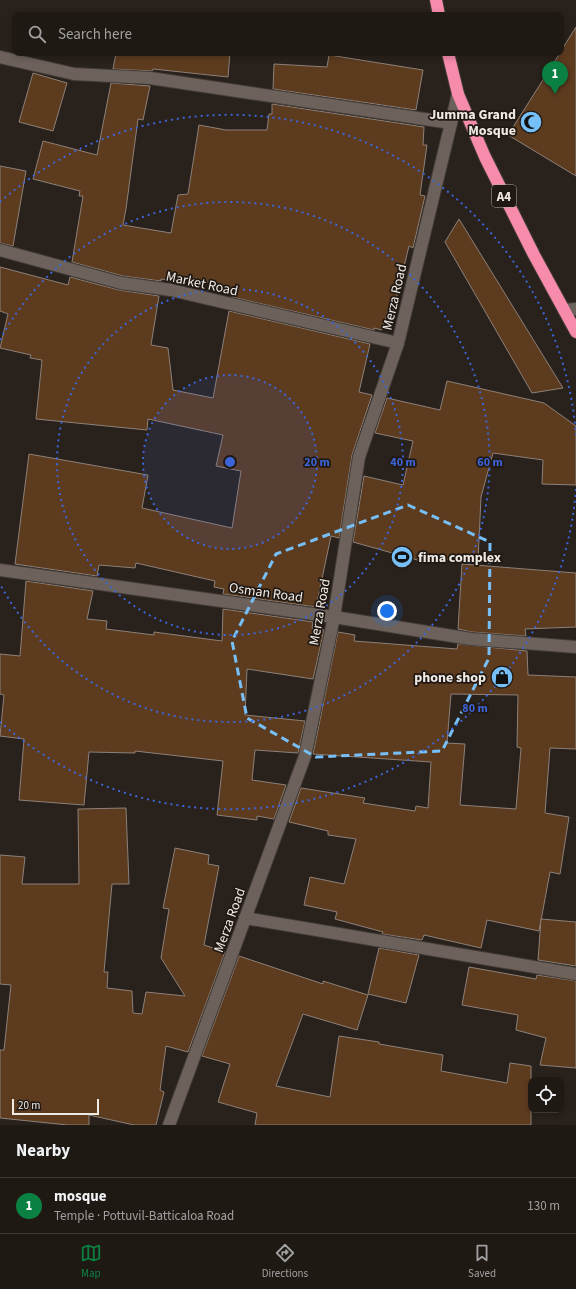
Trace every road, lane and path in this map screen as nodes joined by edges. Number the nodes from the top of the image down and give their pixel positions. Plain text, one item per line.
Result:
1 (436, 0) edge
2 (438, 12) edge
3 (449, 56) edge
4 (0, 57) edge
5 (458, 94) junction
6 (451, 123) junction
7 (0, 250) edge
8 (570, 310) edge
9 (576, 332) edge
10 (398, 343) junction
11 (0, 570) edge
12 (334, 617) junction
13 (576, 647) edge
14 (246, 918) junction
15 (576, 974) edge
16 (170, 1125) edge

1 - 2 highway
3 - 5 highway, A4
4 - 6 street
5 - 6 street, Merza Road
5 - 8 highway, A4
6 - 10 street, Merza Road
7 - 10 street, Market Road
8 - 9 highway, A4
10 - 12 street, Merza Road
11 - 12 street, Osman Road
12 - 13 street, Osman Road
12 - 14 street, Merza Road
14 - 15 street
14 - 16 street, Merza Road

